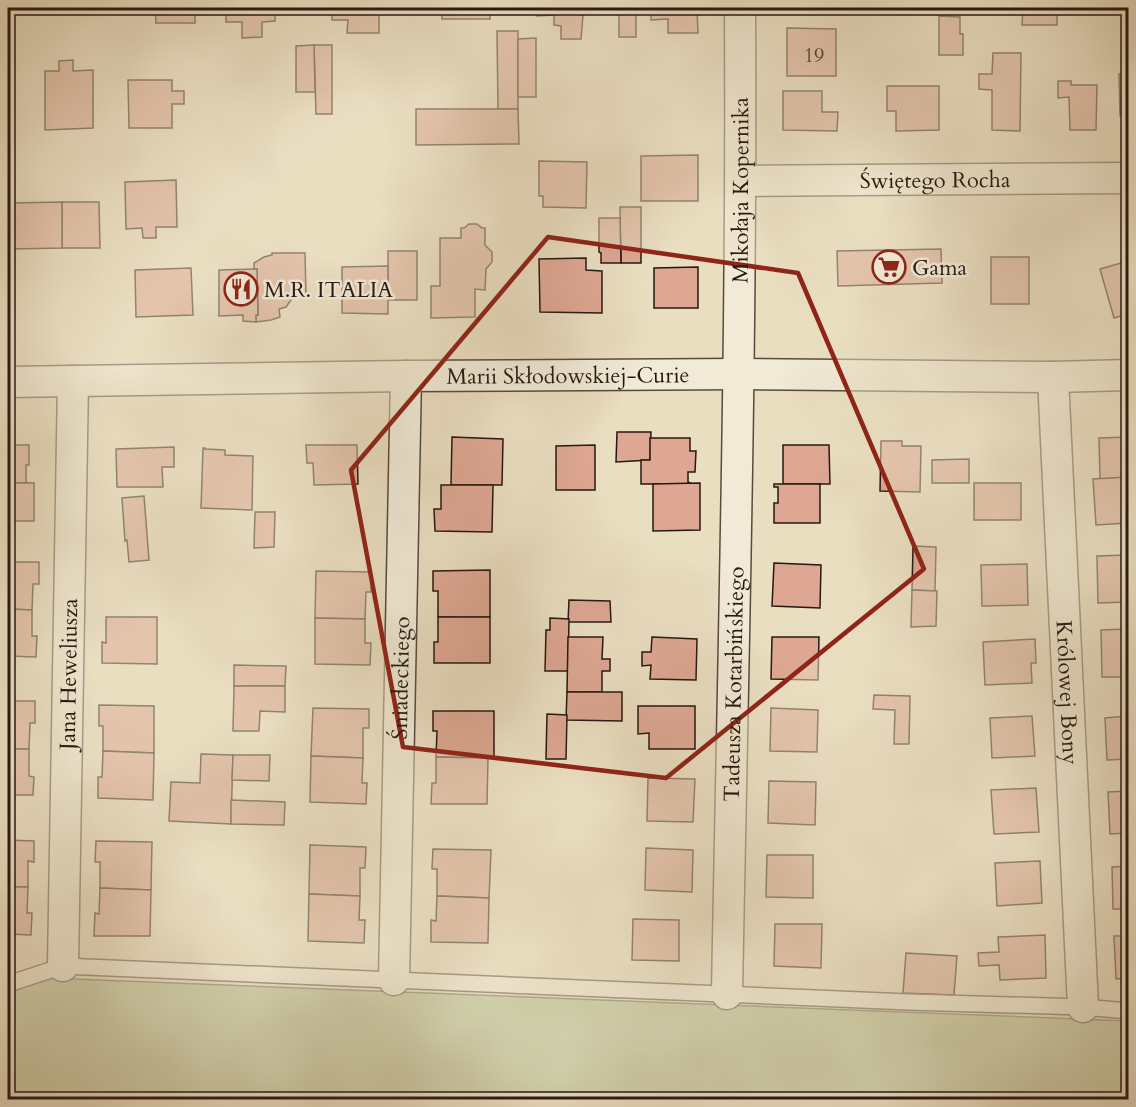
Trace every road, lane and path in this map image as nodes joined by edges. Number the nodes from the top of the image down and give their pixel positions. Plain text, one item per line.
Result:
1 (740, 8) edge
2 (1128, 178) edge
3 (741, 181) junction
4 (739, 374) junction
5 (1128, 375) edge
6 (406, 376) junction
7 (1053, 377) junction
8 (73, 381) junction
9 (8, 382) edge
10 (63, 966) junction
11 (394, 980) junction
12 (8, 984) edge
13 (726, 994) junction
14 (1083, 1007) junction
15 (1128, 1011) edge

1 - 3 street, Mikołaja Kopernika
2 - 3 street, Świętego Rocha
3 - 4 street, Mikołaja Kopernika
4 - 6 street, Marii Skłodowskiej-Curie
4 - 7 street, Marii Skłodowskiej-Curie
4 - 13 street, Tadeusza Kotarbińskiego
5 - 7 street, Marii Skłodowskiej-Curie
6 - 8 street, Marii Skłodowskiej-Curie
6 - 11 street, Śniadeckiego
7 - 14 street, Królowej Bony
8 - 9 street, Marii Skłodowskiej-Curie
8 - 10 street, Jana Heweliusza
10 - 11 lane
10 - 12 lane
11 - 13 lane
13 - 14 lane
14 - 15 lane

